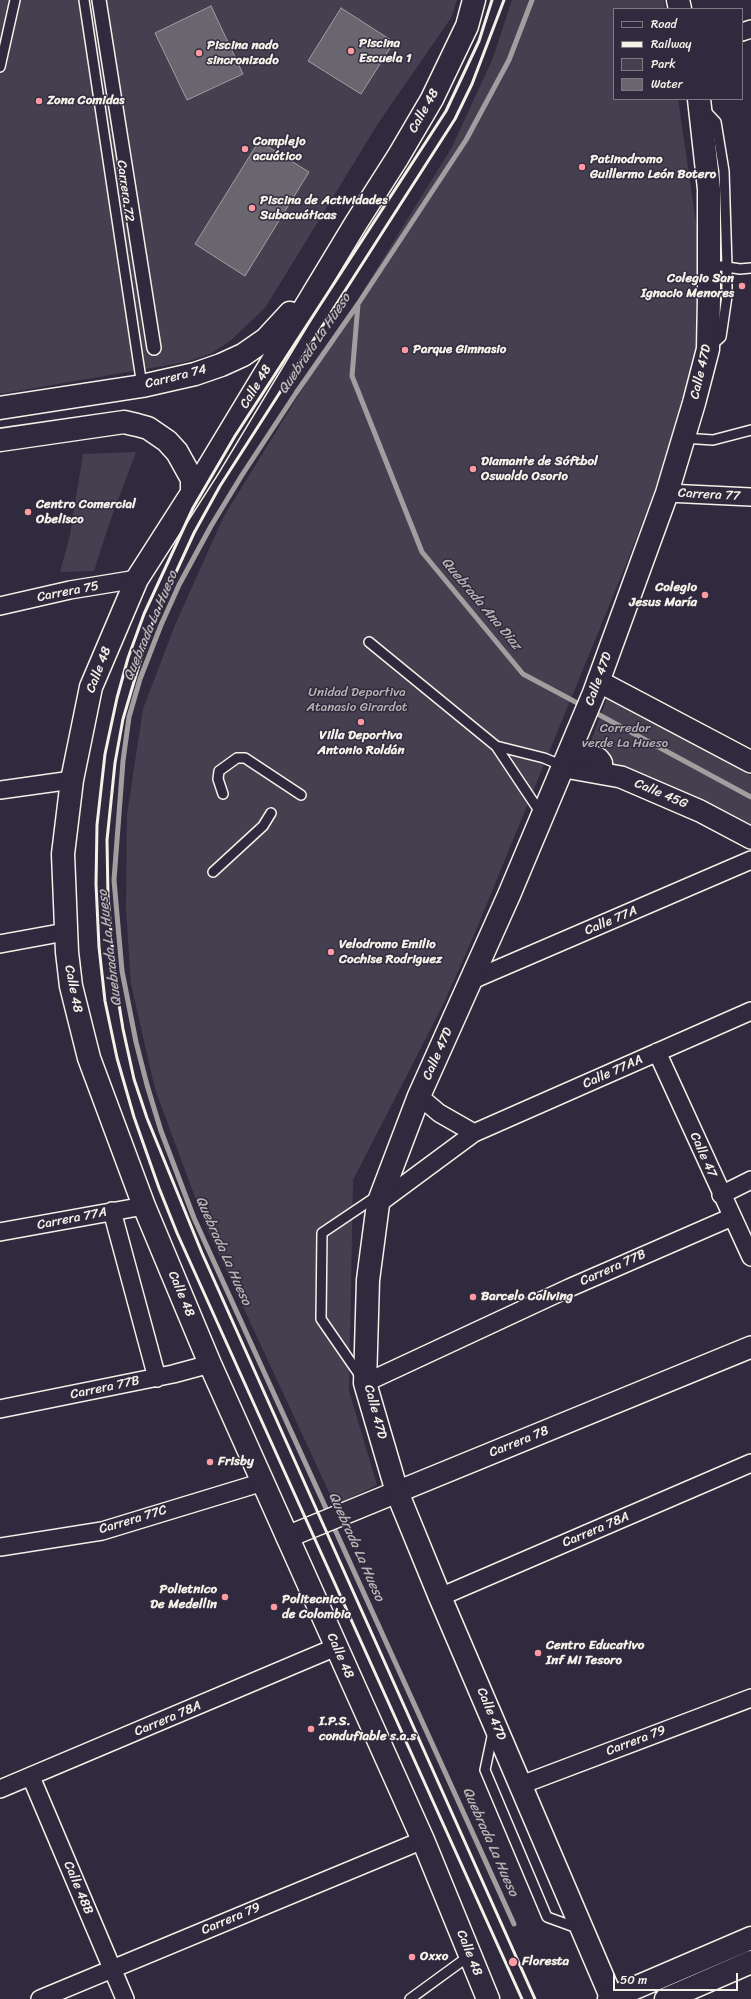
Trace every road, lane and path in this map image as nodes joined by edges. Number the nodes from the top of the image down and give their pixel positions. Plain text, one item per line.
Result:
1 (15, 0) edge
2 (84, 0) edge
3 (99, 0) edge
4 (474, 0) edge
5 (0, 66) edge
6 (699, 102) edge
7 (718, 266) junction
8 (751, 268) edge
9 (321, 280) junction
10 (154, 348) dead end
11 (142, 386) junction
12 (0, 408) edge
13 (751, 430) edge
14 (683, 438) junction
15 (0, 440) edge
16 (192, 493) junction
17 (666, 493) junction
18 (751, 497) edge
19 (137, 579) junction
20 (0, 606) edge
21 (369, 642) dead end
22 (596, 687) junction
23 (496, 746) junction
24 (570, 754) junction
25 (751, 762) edge
26 (601, 772) joint
27 (72, 780) junction
28 (0, 790) edge
29 (223, 794) dead end
30 (302, 795) dead end
31 (271, 813) dead end
32 (542, 815) junction
33 (751, 838) edge
34 (751, 860) edge
35 (213, 872) dead end
36 (65, 932) junction
37 (0, 944) edge
38 (470, 981) junction
39 (751, 1011) edge
40 (657, 1052) junction
41 (419, 1096) junction
42 (474, 1133) junction
43 (751, 1180) edge
44 (721, 1194) junction
45 (381, 1198) junction
46 (144, 1206) junction
47 (112, 1211) junction
48 (732, 1217) junction
49 (0, 1232) edge
50 (751, 1257) edge
51 (751, 1347) edge
52 (210, 1364) junction
53 (156, 1378) junction
54 (366, 1384) junction
55 (0, 1409) edge
56 (749, 1468) edge
57 (262, 1482) junction
58 (397, 1492) junction
59 (287, 1537) junction
60 (0, 1548) edge
61 (440, 1597) junction
62 (336, 1647) junction
63 (751, 1698) edge
64 (495, 1724) junction
65 (31, 1777) junction
66 (521, 1785) junction
67 (0, 1789) edge
68 (423, 1840) junction
69 (583, 1930) junction
70 (751, 1938) edge
71 (470, 1955) junction
72 (751, 1962) edge
73 (112, 1969) junction
74 (40, 1999) edge
75 (125, 1999) edge
76 (410, 1999) edge
77 (488, 1999) edge
78 (611, 1999) edge
79 (666, 1999) edge

1 - 5 lane
2 - 11 lane, Carrera 72
3 - 10 street
4 - 9 main road, Calle 48
6 - 7 main road, Calle 47D
7 - 8 lane
7 - 14 main road, Calle 47D
9 - 11 main road, Carrera 74
9 - 16 main road, Calle 48
11 - 12 main road, Carrera 74
13 - 14 lane
14 - 17 main road, Calle 47D
15 - 16 main road
16 - 19 main road, Calle 48
17 - 18 street, Carrera 77
17 - 22 main road, Calle 47D
19 - 20 street, Carrera 75
19 - 27 main road, Calle 48
21 - 23 lane
22 - 24 main road, Calle 47D
22 - 25 street
23 - 24 lane
23 - 32 lane
24 - 26 main road
24 - 32 main road, Calle 47D
26 - 33 street, Calle 45G
27 - 28 street
27 - 36 main road, Calle 48
29 - 30 lane
31 - 35 lane
32 - 38 main road, Calle 47D
34 - 38 street, Calle 77A
36 - 37 street
36 - 46 main road, Calle 48
38 - 41 main road, Calle 47D
39 - 40 street, Calle 77AA
40 - 42 street, Calle 77AA
40 - 44 street, Calle 47
41 - 42 street
41 - 45 main road, Calle 47D
42 - 45 street, Calle 77AA
43 - 44 street
44 - 48 street, Calle 47
45 - 54 main road, Calle 47D
45 - 54 lane
46 - 47 street, Carrera 77A
46 - 52 main road, Calle 48
47 - 49 street, Carrera 77A
47 - 53 street
48 - 50 street, Calle 47
48 - 54 street, Carrera 77B
51 - 58 street, Carrera 78
52 - 53 street, Carrera 77B
52 - 57 main road, Calle 48
53 - 55 street, Carrera 77B
54 - 58 main road, Calle 47D
56 - 61 street, Carrera 78A
57 - 59 main road, Calle 48
57 - 60 street, Carrera 77C
58 - 59 street, Carrera 78
58 - 61 main road, Calle 47D
59 - 62 main road, Calle 48
61 - 64 main road, Calle 47D
62 - 65 street, Carrera 78A
62 - 68 main road, Calle 48
63 - 66 street, Carrera 79
64 - 66 main road, Calle 47D
64 - 69 lane
65 - 67 street, Carrera 78A
65 - 73 street, Calle 48B
66 - 69 main road, Calle 47D
68 - 71 main road, Calle 48
68 - 73 street, Carrera 79
69 - 78 main road, Calle 47D
70 - 78 main road
71 - 76 lane
71 - 77 main road, Calle 48
72 - 79 main road
73 - 74 street, Carrera 79
73 - 75 street, Calle 48B

